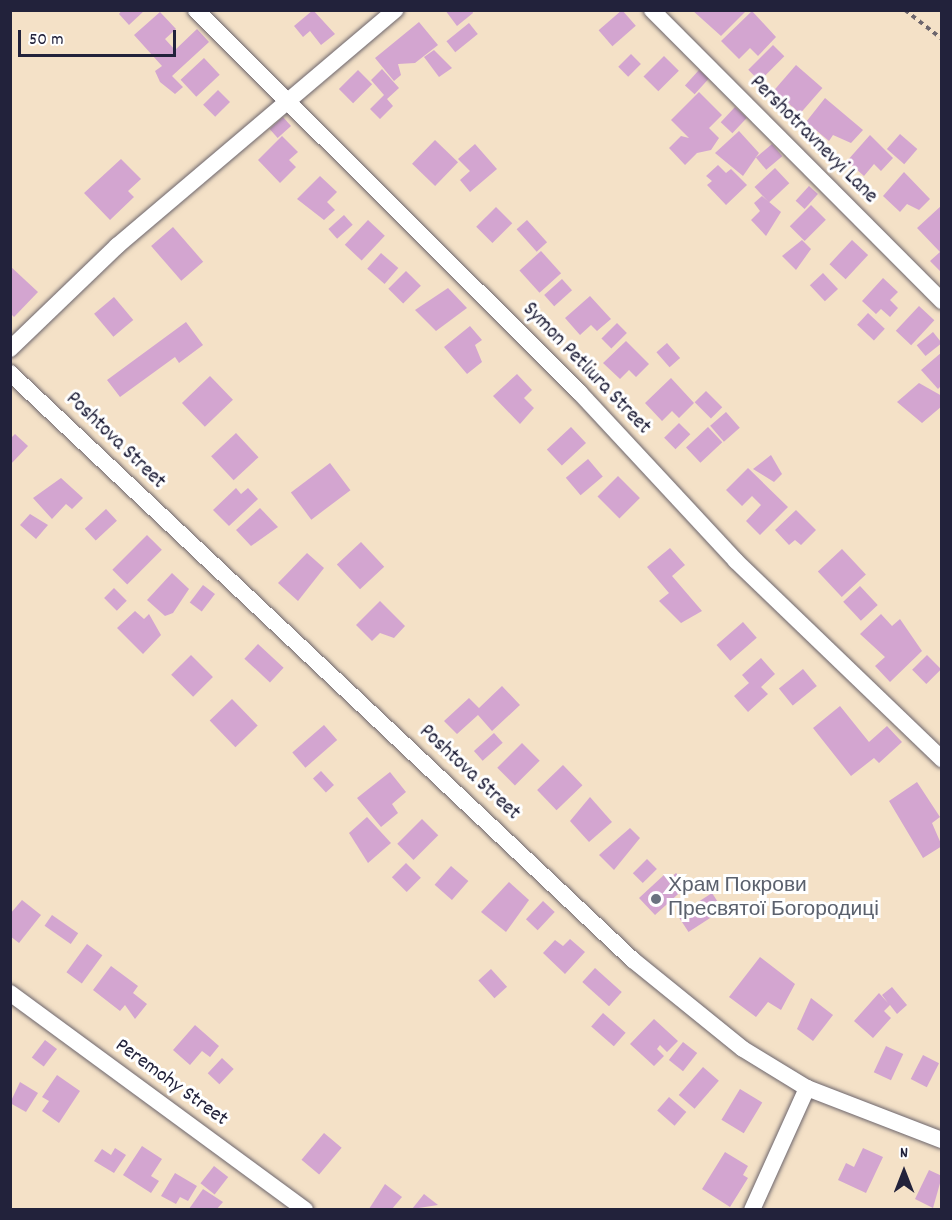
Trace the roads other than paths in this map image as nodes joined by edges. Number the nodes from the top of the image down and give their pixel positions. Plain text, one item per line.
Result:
1 (196, 10) edge
2 (395, 10) edge
3 (652, 10) edge
4 (286, 99) junction
5 (942, 301) edge
6 (10, 349) edge
7 (10, 373) edge
8 (942, 759) edge
9 (10, 993) edge
10 (807, 1088) junction
11 (942, 1140) edge
12 (305, 1209) edge
13 (752, 1209) edge

1 - 4 street, Symon Petliura Street
2 - 4 street
3 - 5 street, Pershotravnevyi Lane
4 - 6 street
4 - 8 street, Symon Petliura Street
7 - 10 street, Poshtova Street
9 - 12 street, Peremohy Street
10 - 11 street, Poshtova Street
10 - 13 street

